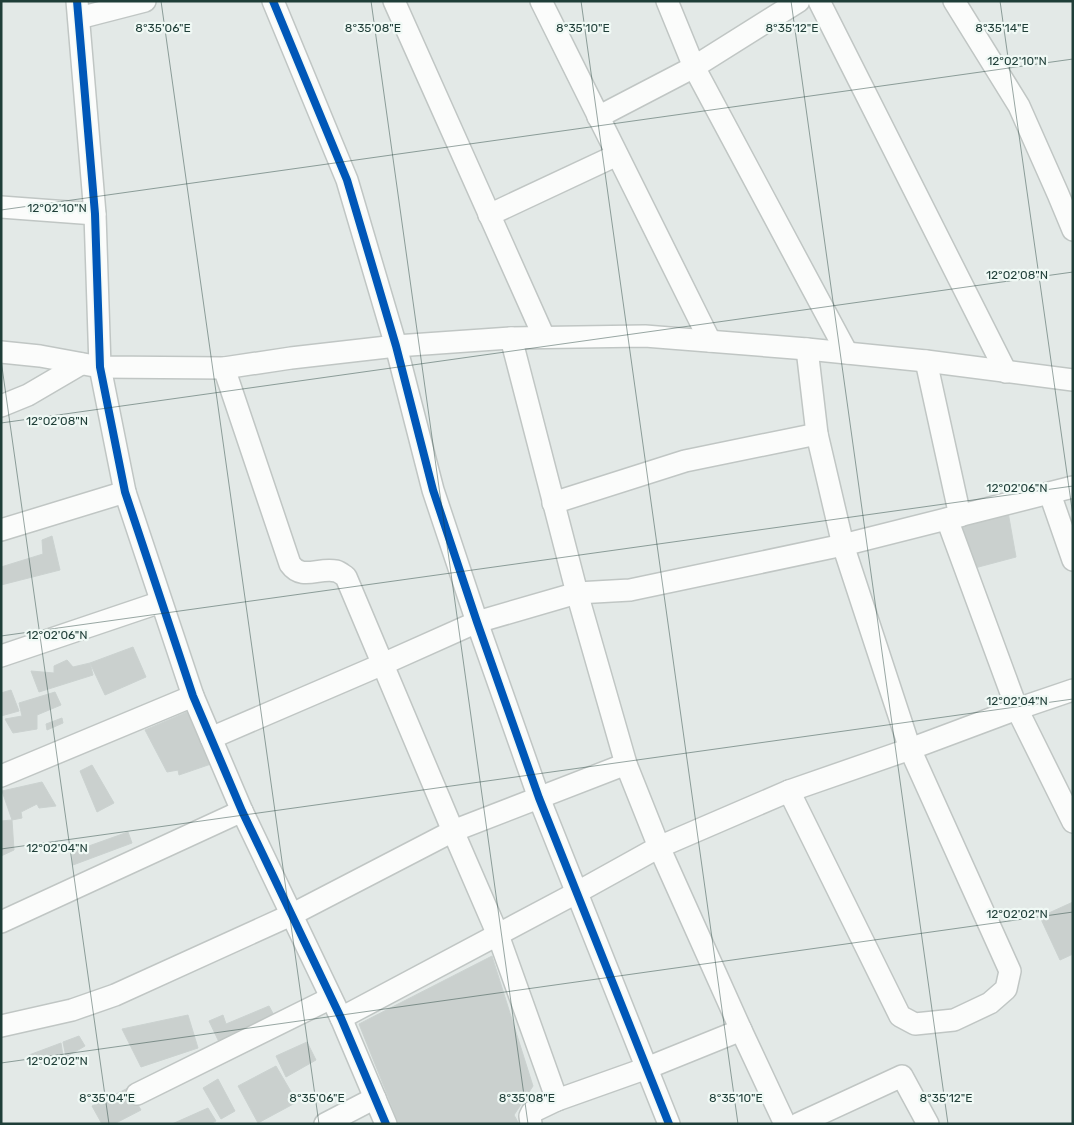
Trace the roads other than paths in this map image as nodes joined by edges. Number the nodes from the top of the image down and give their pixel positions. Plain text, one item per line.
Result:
1 (145, 1) edge
2 (273, 1) edge
3 (394, 1) edge
4 (541, 1) edge
5 (666, 1) edge
6 (799, 1) edge
7 (819, 1) edge
8 (954, 1) edge
9 (78, 10) edge
10 (694, 67) junction
11 (598, 117) junction
12 (617, 155) junction
13 (1, 206) edge
14 (95, 214) junction
15 (489, 215) junction
16 (1073, 230) edge
17 (544, 337) junction
18 (511, 338) junction
19 (710, 341) junction
20 (396, 346) junction
21 (807, 349) junction
22 (1, 352) edge
23 (847, 354) junction
24 (926, 361) junction
25 (91, 365) junction
26 (224, 368) junction
27 (1006, 372) junction
28 (1073, 380) edge
29 (1, 406) edge
30 (817, 434) junction
31 (1073, 487) edge
32 (125, 492) junction
33 (1050, 494) junction
34 (553, 503) junction
35 (954, 518) junction
36 (1, 530) edge
37 (843, 545) junction
38 (1073, 560) edge
39 (577, 593) junction
40 (161, 602) junction
41 (477, 622) junction
42 (1, 656) edge
43 (383, 664) junction
44 (1073, 690) edge
45 (193, 696) junction
46 (1017, 709) junction
47 (211, 738) junction
48 (910, 749) junction
49 (626, 764) junction
50 (1, 776) edge
51 (789, 791) junction
52 (539, 798) junction
53 (242, 811) junction
54 (1073, 822) edge
55 (453, 832) junction
56 (659, 847) junction
57 (576, 893) junction
58 (291, 915) junction
59 (1, 922) edge
60 (498, 935) junction
61 (331, 998) junction
62 (341, 1018) junction
63 (1, 1026) edge
64 (741, 1030) junction
65 (647, 1068) junction
66 (138, 1094) dead end
67 (374, 1098) junction
68 (557, 1100) junction
69 (325, 1124) edge
70 (386, 1124) edge
71 (532, 1124) edge
72 (669, 1124) edge
73 (785, 1124) edge
74 (798, 1124) edge
75 (928, 1124) edge

1 - 9 street
2 - 20 street
3 - 15 street
4 - 11 street
5 - 10 street
6 - 10 street
7 - 27 street
8 - 16 street
9 - 14 street
10 - 11 street
10 - 23 street
11 - 12 street
12 - 15 street
12 - 19 street
13 - 14 street
14 - 25 street
15 - 17 street
17 - 18 street
17 - 19 street
18 - 20 street
18 - 34 street
19 - 21 street
20 - 26 street
20 - 41 street
21 - 23 street
21 - 30 street
22 - 25 street
23 - 24 street
24 - 27 street
24 - 35 street
25 - 26 street
25 - 29 street
25 - 32 street
26 - 43 street
27 - 28 street
30 - 34 street
30 - 37 street
31 - 33 street
32 - 36 street
32 - 40 street
33 - 35 street
33 - 38 street
34 - 39 street
35 - 37 street
35 - 46 street
37 - 39 street
37 - 48 street
39 - 41 street
39 - 49 street
40 - 42 street
40 - 45 street
41 - 43 street
41 - 52 street
43 - 47 street
43 - 55 street
44 - 46 street
45 - 47 street
45 - 50 street
46 - 48 street
46 - 54 street
47 - 53 street
48 - 51 street
48 - 51 street
49 - 52 street
49 - 56 street
51 - 56 street
52 - 55 street
52 - 57 street
53 - 58 street
53 - 59 street
55 - 58 street
55 - 60 street
56 - 57 street
56 - 64 street
57 - 60 street
57 - 65 street
58 - 61 street
58 - 63 street
60 - 62 street
60 - 68 street
61 - 62 street
61 - 66 street
62 - 67 street
64 - 65 street
64 - 73 street
65 - 68 street
65 - 72 street
67 - 69 street
67 - 70 street
68 - 71 street
74 - 75 street

